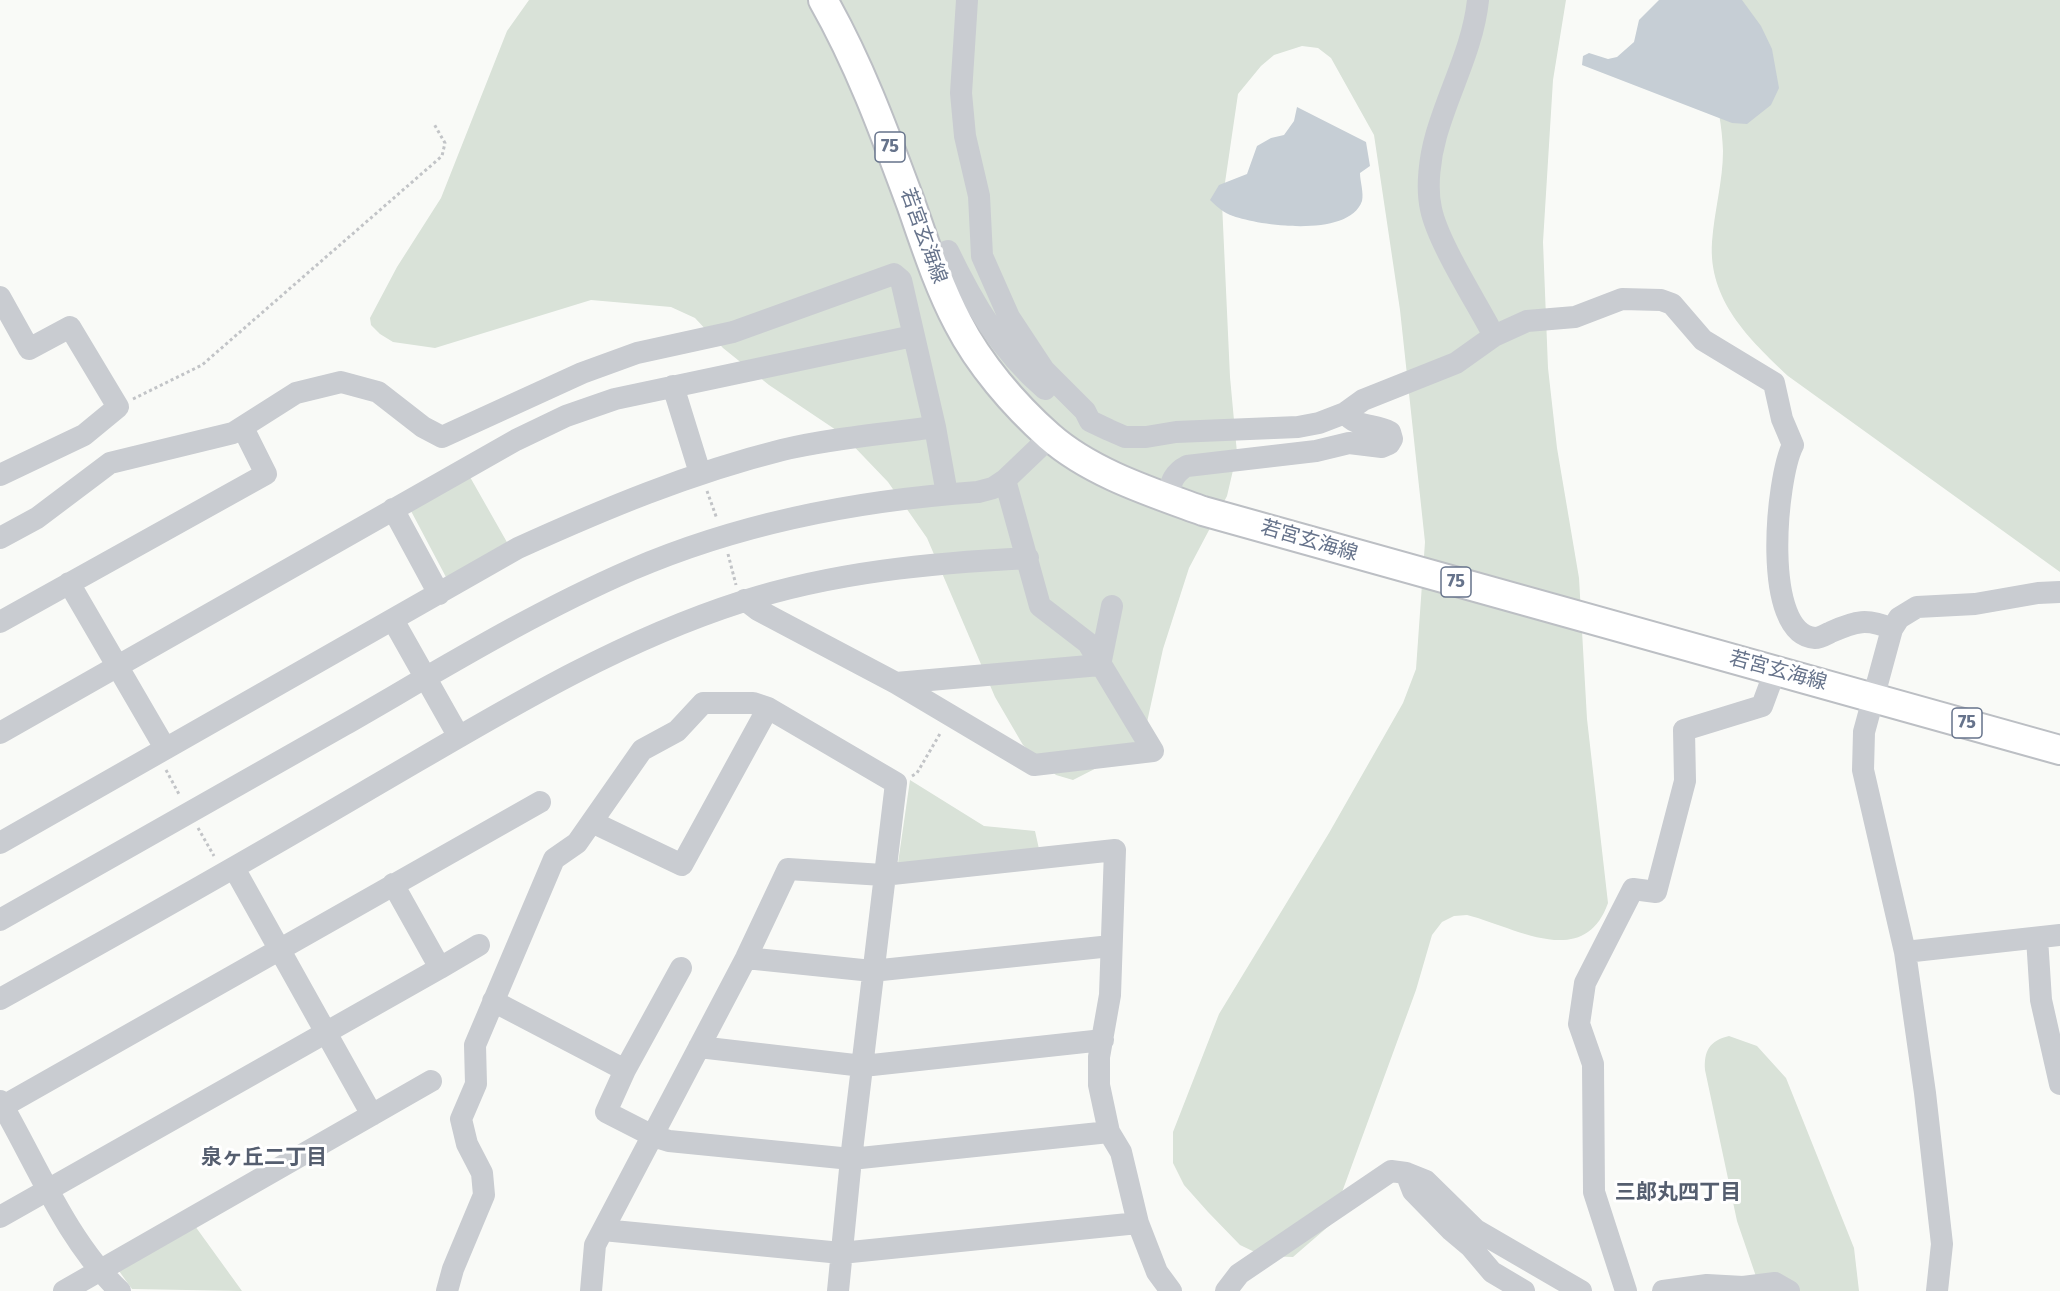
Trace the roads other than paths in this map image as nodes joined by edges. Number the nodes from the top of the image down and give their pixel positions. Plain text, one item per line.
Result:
1 (822, 0) edge
2 (967, 0) edge
3 (1478, 0) edge
4 (930, 258) junction
5 (0, 297) edge
6 (913, 336) junction
7 (1494, 336) junction
8 (673, 386) junction
9 (1345, 413) junction
10 (1090, 421) junction
11 (935, 426) junction
12 (243, 428) junction
13 (1050, 437) junction
14 (700, 473) junction
15 (0, 475) edge
16 (1005, 480) junction
17 (947, 494) junction
18 (1167, 498) junction
19 (393, 509) junction
20 (0, 538) edge
21 (1028, 558) junction
22 (69, 583) junction
23 (2060, 592) edge
24 (439, 594) junction
25 (743, 601) junction
26 (1112, 606) dead end
27 (393, 620) junction
28 (0, 622) edge
29 (1892, 629) junction
30 (1100, 665) junction
31 (118, 667) junction
32 (1775, 671) junction
33 (425, 679) junction
34 (896, 683) junction
35 (1874, 696) junction
36 (768, 708) junction
37 (0, 733) edge
38 (459, 737) junction
39 (165, 748) junction
40 (2060, 750) edge
41 (540, 802) dead end
42 (592, 822) junction
43 (0, 843) edge
44 (234, 868) junction
45 (883, 875) junction
46 (393, 885) junction
47 (0, 920) edge
48 (2060, 935) edge
49 (2037, 938) junction
50 (479, 945) dead end
51 (1111, 946) junction
52 (277, 949) junction
53 (1905, 952) junction
54 (746, 958) junction
55 (440, 968) junction
56 (681, 968) dead end
57 (872, 971) junction
58 (0, 999) edge
59 (493, 1001) junction
60 (325, 1033) junction
61 (1103, 1040) junction
62 (699, 1047) junction
63 (863, 1066) junction
64 (625, 1070) junction
65 (431, 1081) dead end
66 (2060, 1084) edge
67 (1, 1105) edge
68 (372, 1116) junction
69 (1109, 1132) junction
70 (653, 1136) junction
71 (850, 1159) junction
72 (1406, 1173) junction
73 (50, 1189) junction
74 (0, 1217) edge
75 (1138, 1223) junction
76 (603, 1230) junction
77 (842, 1253) junction
78 (99, 1271) junction
79 (64, 1291) edge
80 (120, 1291) edge
81 (447, 1291) edge
82 (591, 1291) edge
83 (838, 1291) edge
84 (1171, 1291) edge
85 (1226, 1291) edge
86 (1524, 1291) edge
87 (1581, 1291) edge
88 (1626, 1291) edge
89 (1663, 1291) edge
90 (1789, 1291) edge
91 (1937, 1291) edge

1 - 4 main road, 若宮玄海線 / 75
2 - 10 street
3 - 7 street
4 - 10 street
4 - 13 main road, 若宮玄海線 / 75
5 - 15 street
6 - 8 street
6 - 11 street
6 - 12 street
7 - 9 street
7 - 29 street
8 - 14 street
8 - 19 street
9 - 10 street
9 - 18 street
11 - 14 street
11 - 17 street
12 - 20 street
12 - 22 street
13 - 16 street
13 - 18 main road, 若宮玄海線 / 75
14 - 24 street
16 - 17 street
16 - 21 street
17 - 33 street
18 - 32 main road, 若宮玄海線 / 75
19 - 24 street
19 - 31 street
21 - 25 street
21 - 30 street
22 - 28 street
22 - 31 street
23 - 29 street
24 - 27 street
25 - 34 street
25 - 38 street
26 - 30 street
27 - 33 street
27 - 39 street
29 - 35 street
30 - 34 street
30 - 34 street
31 - 37 street
31 - 39 street
32 - 35 main road, 若宮玄海線 / 75
32 - 88 street
33 - 38 street
33 - 47 street
35 - 40 main road, 若宮玄海線 / 75
35 - 53 street
36 - 42 street
36 - 42 street
36 - 45 street
38 - 44 street
39 - 43 street
41 - 46 street
42 - 59 street
44 - 52 street
44 - 58 street
45 - 51 street
45 - 54 street
45 - 57 street
46 - 52 street
46 - 55 street
48 - 49 street
49 - 53 street
49 - 66 street
50 - 55 street
51 - 57 street
51 - 61 street
52 - 60 street
52 - 67 street
53 - 91 street
54 - 57 street
54 - 62 street
55 - 60 street
56 - 64 street
57 - 63 street
59 - 64 street
59 - 81 street
60 - 68 street
60 - 73 street
61 - 63 street
61 - 69 street
62 - 63 street
62 - 70 street
63 - 71 street
64 - 70 street
65 - 68 street
67 - 73 street
68 - 78 street
69 - 71 street
69 - 75 street
70 - 71 street
70 - 76 street
71 - 77 street
72 - 85 street
72 - 86 street
72 - 87 street
73 - 74 street
73 - 78 street
75 - 77 street
75 - 84 street
76 - 77 street
76 - 82 street
77 - 83 street
78 - 79 street
78 - 80 street
89 - 90 street

